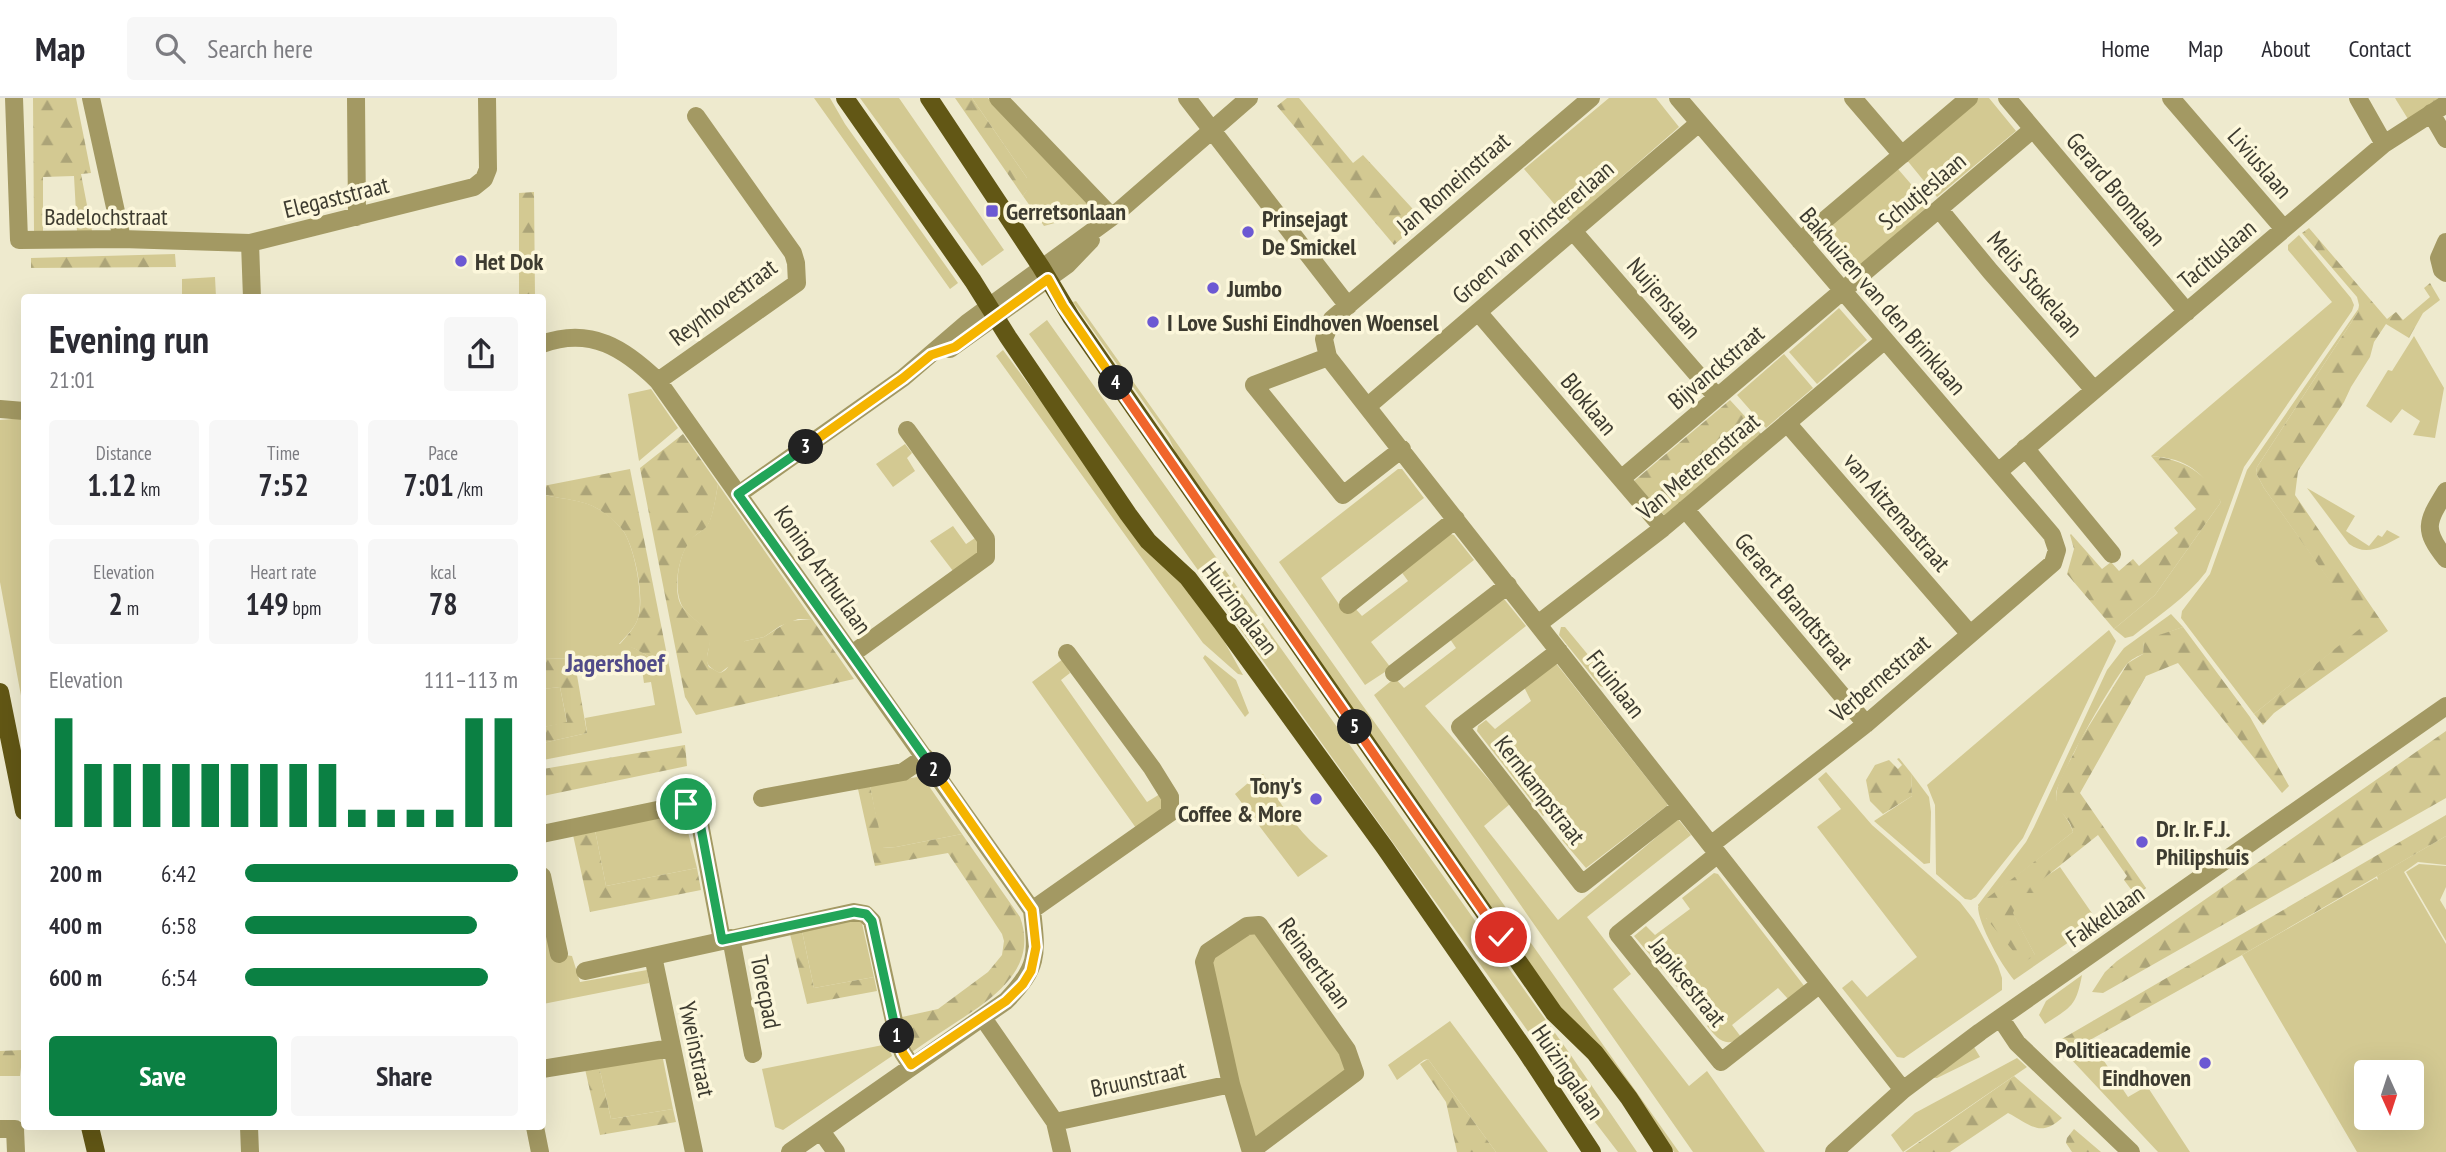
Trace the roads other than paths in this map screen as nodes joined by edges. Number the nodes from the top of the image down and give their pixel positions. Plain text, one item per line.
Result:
1 (14, 98) edge
2 (91, 98) edge
3 (356, 98) edge
4 (487, 98) edge
5 (845, 98) edge
6 (929, 98) edge
7 (998, 98) edge
8 (1187, 98) edge
9 (1249, 98) edge
10 (1591, 98) edge
11 (1678, 98) edge
12 (1853, 98) edge
13 (1969, 98) edge
14 (2007, 98) edge
15 (2171, 98) edge
16 (2358, 98) edge
17 (2439, 109) edge
18 (696, 116) dead end
19 (1699, 123) junction
20 (2033, 129) junction
21 (1212, 130) junction
22 (2446, 139) edge
23 (2384, 144) junction
24 (1902, 155) junction
25 (1939, 209) junction
26 (356, 217) junction
27 (1112, 217) junction
28 (2284, 229) junction
29 (1573, 231) junction
30 (122, 239) junction
31 (1800, 241) junction
32 (2446, 242) edge
33 (250, 243) junction
34 (1044, 273) junction
35 (2446, 274) edge
36 (1843, 291) junction
37 (252, 294) edge
38 (1348, 306) junction
39 (992, 312) junction
40 (1478, 312) junction
41 (2187, 312) junction
42 (1885, 340) junction
43 (546, 343) edge
44 (1328, 357) junction
45 (658, 381) junction
46 (2094, 390) junction
47 (1717, 397) junction
48 (1368, 407) junction
49 (1787, 423) junction
50 (907, 430) dead end
51 (2025, 448) junction
52 (1402, 449) junction
53 (1998, 472) junction
54 (1621, 480) junction
55 (2446, 491) edge
56 (738, 494) junction
57 (1685, 509) junction
58 (1456, 519) junction
59 (1662, 528) junction
60 (2052, 535) joint
61 (2112, 554) dead end
62 (2446, 559) edge
63 (1508, 585) junction
64 (1348, 605) dead end
65 (1538, 624) junction
66 (1969, 633) junction
67 (1559, 651) junction
68 (1067, 653) dead end
69 (852, 654) junction
70 (1394, 673) dead end
71 (0, 692) edge
72 (2446, 706) edge
73 (1866, 724) junction
74 (925, 757) junction
75 (21, 796) edge
76 (762, 798) dead end
77 (1680, 807) junction
78 (546, 833) edge
79 (1715, 849) junction
80 (546, 894) edge
81 (1032, 910) junction
82 (727, 939) junction
83 (559, 954) dead end
84 (653, 956) junction
85 (585, 971) dead end
86 (1820, 984) junction
87 (983, 1018) junction
88 (2001, 1019) junction
89 (671, 1048) junction
90 (752, 1054) dead end
91 (911, 1065) junction
92 (546, 1068) edge
93 (1231, 1084) junction
94 (1903, 1090) junction
95 (1055, 1122) junction
96 (0, 1129) edge
97 (91, 1130) edge
98 (249, 1130) edge
99 (536, 1130) edge
100 (821, 1131) junction
101 (16, 1152) edge
102 (96, 1152) edge
103 (250, 1152) edge
104 (540, 1152) edge
105 (694, 1152) edge
106 (790, 1152) edge
107 (836, 1152) edge
108 (1062, 1152) edge
109 (1251, 1152) edge
110 (1592, 1152) edge
111 (1664, 1152) edge
112 (1834, 1152) edge
113 (2131, 1152) edge

1 - 30 street, Badelochstraat
2 - 30 street
3 - 26 street
4 - 26 street, Elegaststraat
5 - 39 main road, Huizingalaan
6 - 34 main road, Huizingalaan
7 - 27 street
8 - 21 street
9 - 21 street
10 - 38 street, Jan Romeinstraat
11 - 19 street, Bakhuizen van den Brinklaan
12 - 24 street
13 - 24 street
14 - 20 street, Gerard Bromlaan
15 - 28 street, Liviuslaan
16 - 23 street
17 - 22 street
17 - 23 street, Tacituslaan
18 - 45 street, Reynhovestraat
19 - 29 street, Groen van Prinstererlaan
19 - 31 street, Bakhuizen van den Brinklaan
20 - 25 street, Schutjeslaan
20 - 41 street, Gerard Bromlaan
21 - 27 street
21 - 38 street
23 - 28 street, Tacituslaan
24 - 31 street
25 - 36 street, Schutjeslaan
25 - 46 street, Melis Stokelaan
26 - 33 street, Elegaststraat
27 - 34 street
28 - 41 street, Tacituslaan
29 - 40 street, Groen van Prinstererlaan
29 - 47 street, Nuijenslaan
30 - 33 street, Badelochstraat
31 - 36 street, Bakhuizen van den Brinklaan
32 - 35 street
33 - 37 street
34 - 39 street
34 - 111 main road, Huizingalaan
36 - 42 street, Bakhuizen van den Brinklaan
36 - 47 street, Bijvanckstraat
38 - 44 street
39 - 56 street
39 - 110 main road, Huizingalaan
40 - 48 street, Groen van Prinstererlaan
40 - 54 street, Bloklaan
41 - 46 street, Tacituslaan
42 - 49 street, Van Meterenstraat
42 - 53 street, Bakhuizen van den Brinklaan
43 - 45 street, Koning Arthurlaan
44 - 48 street, Fruinlaan
44 - 52 street
45 - 56 street, Koning Arthurlaan
46 - 51 street, Tacituslaan
47 - 54 street, Bijvanckstraat
48 - 52 street, Fruinlaan
49 - 57 street, Van Meterenstraat
49 - 66 street, van Aitzemastraat
50 - 69 street
51 - 53 street, Tacituslaan
51 - 61 street
52 - 58 street, Fruinlaan
53 - 60 street, Bakhuizen van den Brinklaan
54 - 59 street, Bloklaan
55 - 62 street
56 - 69 street, Koning Arthurlaan
57 - 59 street, Van Meterenstraat
57 - 73 street, Geraert Brandtstraat
58 - 63 street, Fruinlaan
58 - 64 street
59 - 65 street, Van Meterenstraat
60 - 66 street, Verbernestraat
63 - 65 street, Fruinlaan
63 - 70 street
65 - 67 street, Fruinlaan
66 - 73 street, Verbernestraat
67 - 77 street, Fruinlaan
67 - 77 street, Kernkampstraat
68 - 81 street
69 - 74 street, Koning Arthurlaan
71 - 75 main road
72 - 88 street, Fakkellaan
73 - 79 street, Verbernestraat
74 - 76 street
74 - 81 street, Koning Arthurlaan
77 - 79 street, Fruinlaan
78 - 82 street, Torecpad
79 - 86 street, Fruinlaan
79 - 86 street, Japiksestraat
80 - 83 street
81 - 87 street
82 - 84 street
82 - 90 street, Torecpad
82 - 91 street
84 - 85 street
84 - 89 street, Yweinstraat
86 - 94 street, Fruinlaan
87 - 91 street
87 - 95 street
88 - 94 street, Fakkellaan
88 - 113 street
89 - 92 street
89 - 105 street, Yweinstraat
91 - 100 street
93 - 95 street, Bruunstraat
93 - 109 street, Reinaertlaan
93 - 109 street, Reinaertlaan
94 - 112 street, Fakkellaan
95 - 108 street
96 - 101 street
97 - 102 main road
98 - 103 street
99 - 104 street
100 - 106 street
100 - 107 street

